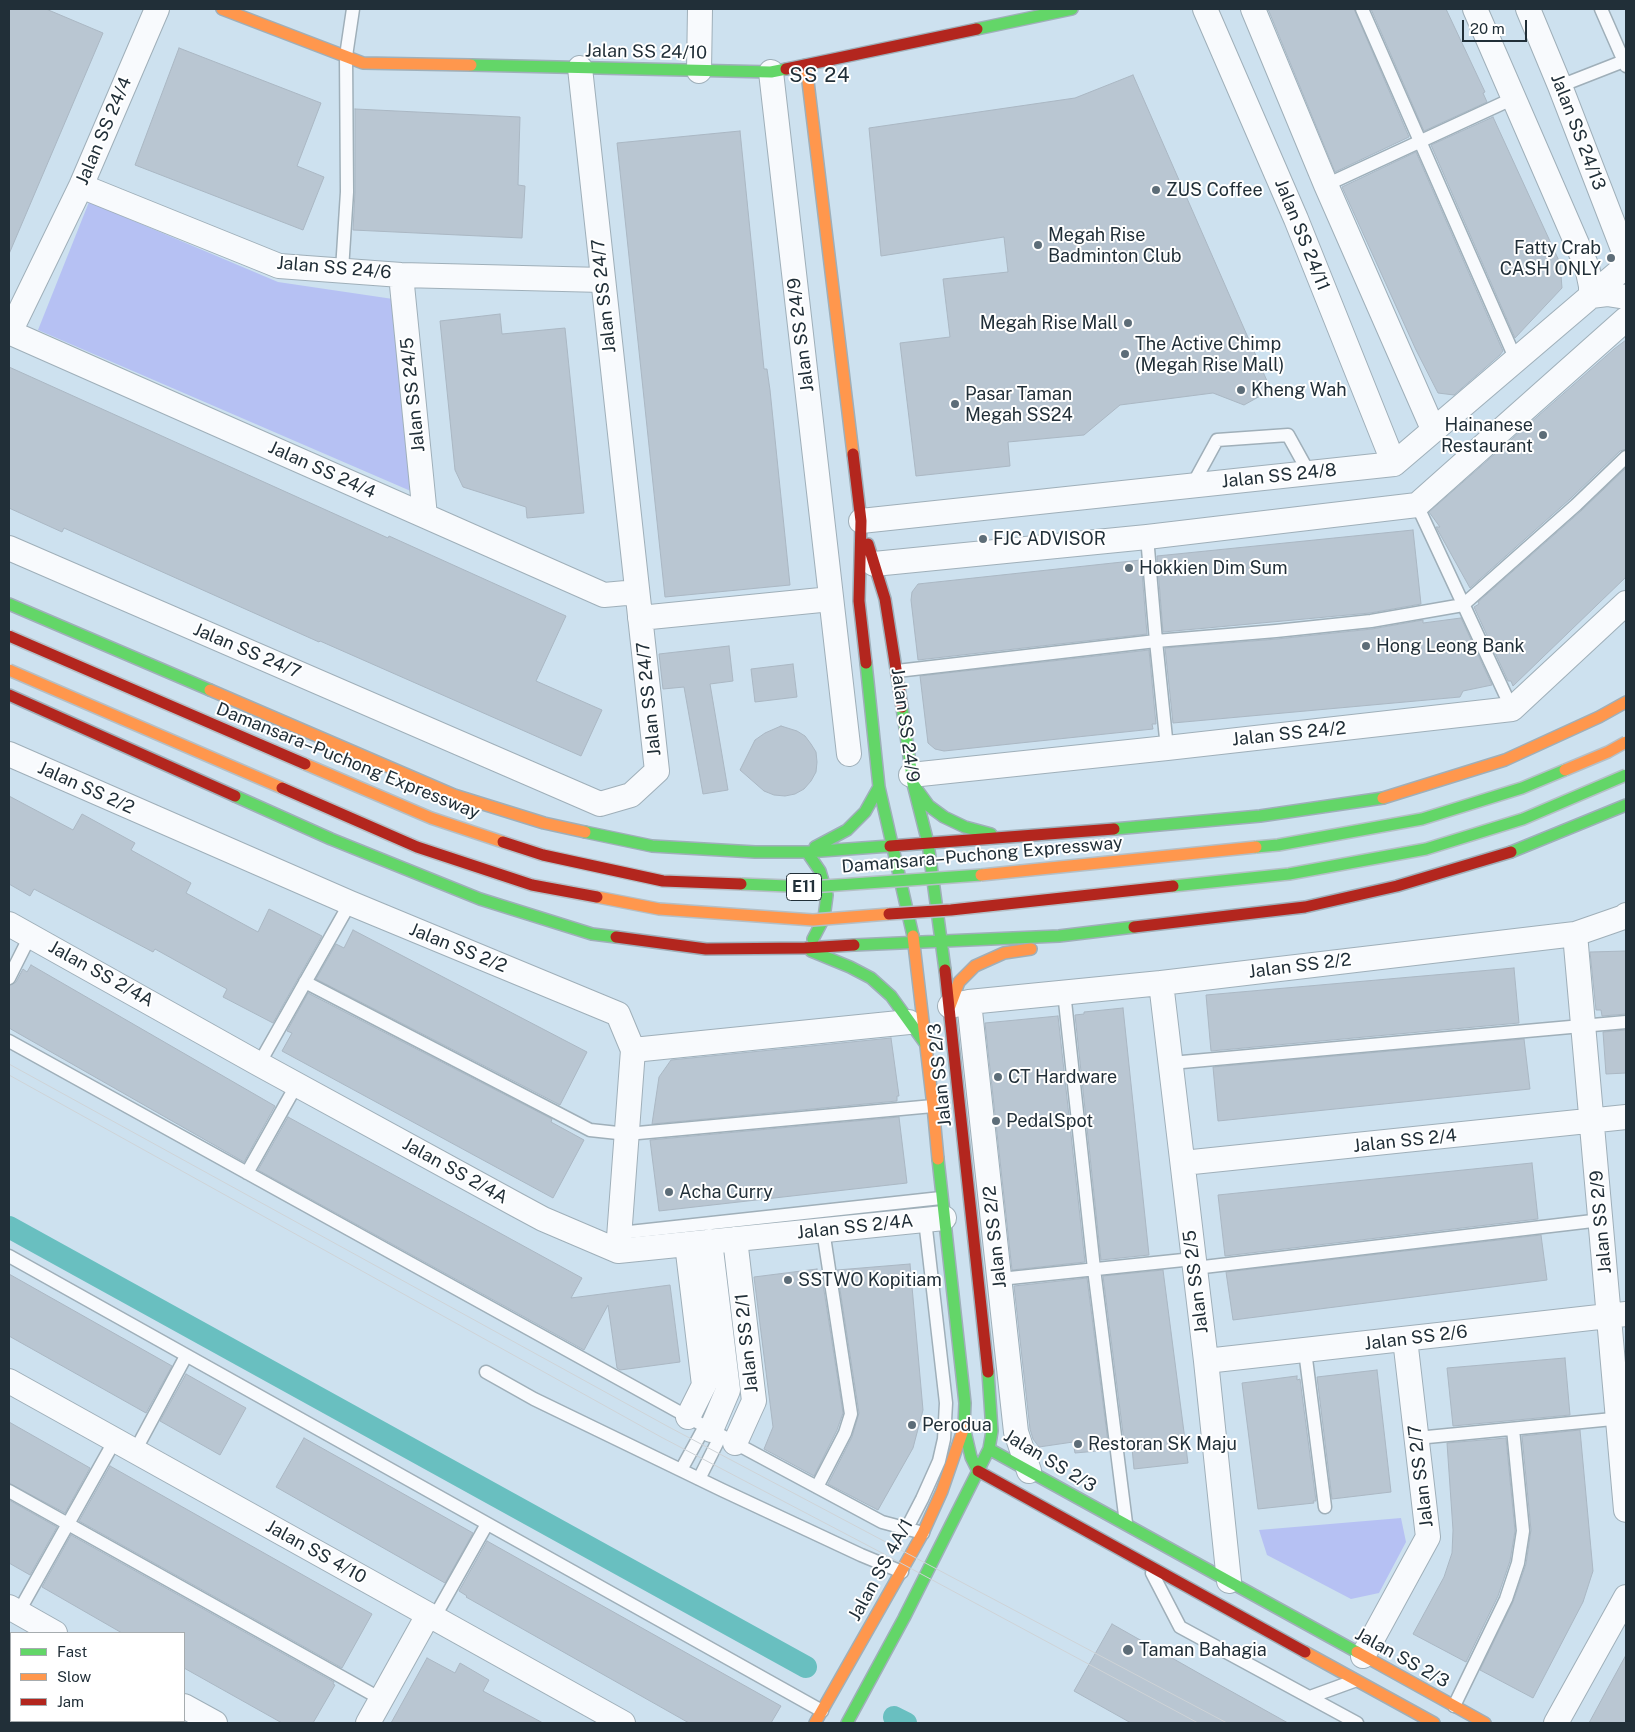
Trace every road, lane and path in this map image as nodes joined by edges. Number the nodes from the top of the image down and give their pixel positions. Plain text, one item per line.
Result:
1 (157, 9) edge
2 (222, 9) edge
3 (353, 9) edge
4 (700, 9) edge
5 (1072, 9) edge
6 (1205, 9) edge
7 (1253, 9) edge
8 (1362, 9) edge
9 (1475, 9) edge
10 (1528, 9) edge
11 (1601, 9) edge
12 (346, 56) junction
13 (806, 64) junction
14 (1625, 64) edge
15 (580, 68) junction
16 (699, 70) junction
17 (771, 72) junction
18 (1560, 86) junction
19 (1514, 98) junction
20 (1420, 142) junction
21 (1326, 185) junction
22 (81, 186) junction
23 (1626, 257) edge
24 (1626, 266) edge
25 (342, 270) junction
26 (401, 274) junction
27 (602, 280) junction
28 (1591, 296) junction
29 (1626, 297) edge
30 (1626, 319) edge
31 (9, 332) edge
32 (1516, 360) junction
33 (1433, 429) junction
34 (1626, 457) edge
35 (1394, 464) junction
36 (1309, 473) junction
37 (1194, 484) junction
38 (1417, 505) junction
39 (425, 516) junction
40 (861, 521) junction
41 (1148, 537) junction
42 (9, 548) edge
43 (874, 564) junction
44 (637, 592) junction
45 (831, 598) junction
46 (1626, 603) edge
47 (9, 604) edge
48 (1462, 605) junction
49 (640, 618) junction
50 (9, 636) edge
51 (1156, 641) junction
52 (9, 670) edge
53 (897, 671) junction
54 (9, 695) edge
55 (1626, 702) edge
56 (1512, 709) junction
57 (1626, 742) edge
58 (1167, 748) junction
59 (9, 754) edge
60 (849, 754) dead end
61 (1626, 775) edge
62 (912, 779) junction
63 (879, 787) junction
64 (1626, 805) edge
65 (928, 843) junction
66 (1002, 843) junction
67 (892, 845) junction
68 (807, 852) junction
69 (992, 864) dead end
70 (350, 903) junction
71 (1626, 914) edge
72 (1009, 916) dead end
73 (9, 924) edge
74 (1023, 926) dead end
75 (1575, 934) junction
76 (30, 936) junction
77 (1059, 936) junction
78 (942, 940) junction
79 (914, 942) junction
80 (805, 948) junction
81 (9, 978) edge
82 (306, 982) junction
83 (1161, 983) junction
84 (1064, 992) junction
85 (960, 1004) junction
86 (909, 1022) junction
87 (1626, 1022) edge
88 (1583, 1025) junction
89 (9, 1041) edge
90 (927, 1046) junction
91 (633, 1050) junction
92 (1171, 1063) junction
93 (259, 1064) junction
94 (297, 1084) junction
95 (933, 1106) junction
96 (1626, 1116) edge
97 (1592, 1121) junction
98 (627, 1134) junction
99 (1183, 1163) junction
100 (248, 1173) junction
101 (937, 1212) junction
102 (1600, 1220) junction
103 (823, 1230) junction
104 (735, 1239) junction
105 (619, 1242) junction
106 (698, 1242) junction
107 (9, 1256) edge
108 (1194, 1263) junction
109 (1094, 1269) junction
110 (1000, 1279) junction
111 (1618, 1314) edge
112 (1405, 1339) junction
113 (1305, 1351) junction
114 (186, 1356) junction
115 (1206, 1361) junction
116 (486, 1372) dead end
117 (9, 1381) edge
118 (1622, 1419) edge
119 (964, 1427) junction
120 (1513, 1429) junction
121 (712, 1430) junction
122 (1417, 1438) junction
123 (125, 1445) junction
124 (989, 1449) junction
125 (972, 1457) junction
126 (681, 1470) junction
127 (978, 1471) junction
128 (1029, 1472) junction
129 (699, 1479) junction
130 (817, 1487) junction
131 (942, 1491) junction
132 (9, 1492) edge
133 (1325, 1507) dead end
134 (1626, 1510) edge
135 (68, 1524) junction
136 (487, 1524) junction
137 (1126, 1526) junction
138 (907, 1528) junction
139 (923, 1533) junction
140 (1149, 1567) junction
141 (902, 1572) junction
142 (1229, 1581) junction
143 (1626, 1597) edge
144 (14, 1610) edge
145 (431, 1616) junction
146 (53, 1632) edge
147 (1363, 1656) junction
148 (1356, 1680) junction
149 (1310, 1697) junction
150 (382, 1699) junction
151 (1454, 1706) junction
152 (185, 1707) edge
153 (822, 1711) junction
154 (597, 1717) edge
155 (215, 1723) edge
156 (368, 1723) edge
157 (623, 1723) edge
158 (815, 1723) edge
159 (847, 1723) edge
160 (1357, 1723) edge
161 (1434, 1723) edge
162 (1485, 1723) edge
163 (1556, 1723) edge

1 - 22 street, Jalan SS 24/4
2 - 12 main road, Jalan SS 24/10
3 - 12 lane
4 - 16 street
5 - 13 main road, Jalan SS 24/10
6 - 35 street, Jalan SS 24/11
7 - 21 street
8 - 20 lane
9 - 19 street
10 - 18 street, Jalan SS 24/13
11 - 14 lane
12 - 15 main road, Jalan SS 24/10
12 - 25 lane
13 - 17 main road, Jalan SS 24/10
13 - 40 main road, Jalan SS 24/9
14 - 18 lane
15 - 16 main road, Jalan SS 24/10
15 - 27 street, Jalan SS 24/7
16 - 17 main road, Jalan SS 24/10
17 - 45 street, Jalan SS 24/9
18 - 23 street, Jalan SS 24/13
19 - 20 lane
19 - 28 street
20 - 21 lane
20 - 32 lane
21 - 33 street
22 - 25 street, Jalan SS 24/6
22 - 31 street, Jalan SS 24/4
24 - 28 street
25 - 26 street, Jalan SS 24/6
26 - 27 street, Jalan SS 24/6
26 - 39 street, Jalan SS 24/5
27 - 44 street, Jalan SS 24/7
28 - 29 street
28 - 32 street
30 - 38 street
31 - 39 street, Jalan SS 24/4
32 - 33 street
33 - 35 street
34 - 48 lane
35 - 36 street, Jalan SS 24/8
36 - 37 street, Jalan SS 24/8
36 - 37 lane
37 - 40 street, Jalan SS 24/8
38 - 41 street
38 - 48 lane
39 - 44 street, Jalan SS 24/4
40 - 43 main road, Jalan SS 24/9
40 - 63 main road, Jalan SS 24/9
41 - 43 street
41 - 51 lane
42 - 49 street, Jalan SS 24/7
43 - 53 main road, Jalan SS 24/9
44 - 49 street, Jalan SS 24/7
45 - 49 street
45 - 60 street, Jalan SS 24/9
46 - 56 street
47 - 68 main road
48 - 51 lane
48 - 56 lane
50 - 57 main road, Damansara–Puchong Expressway / E11, bridge
51 - 53 lane
51 - 58 lane
52 - 61 main road, E11, bridge
53 - 62 main road, Jalan SS 24/9
54 - 80 main road
55 - 66 main road
56 - 58 street, Jalan SS 24/2
58 - 62 street, Jalan SS 24/2
59 - 70 street, Jalan SS 2/2
62 - 65 main road, Jalan SS 24/9
62 - 66 main road
63 - 67 main road, Jalan SS 24/9
63 - 68 main road
64 - 77 main road
65 - 66 main road
65 - 67 main road
65 - 78 main road, Jalan SS 24/9
67 - 68 main road
67 - 79 main road, Jalan SS 24/9
68 - 80 main road
69 - 72 main road
70 - 82 lane
70 - 91 street, Jalan SS 2/2
71 - 75 street, Jalan SS 2/2
73 - 76 street, Jalan SS 2/4A
74 - 77 main road
75 - 83 street, Jalan SS 2/2
75 - 88 street, Jalan SS 2/9
76 - 81 lane
76 - 93 street, Jalan SS 2/4A
77 - 78 main road
77 - 85 main road
78 - 79 main road
78 - 85 main road, Jalan SS 2/3
79 - 80 main road
79 - 90 main road, Jalan SS 2/3
80 - 86 main road
82 - 93 lane
82 - 98 lane
83 - 84 street, Jalan SS 2/2
83 - 92 street, Jalan SS 2/5
84 - 85 street, Jalan SS 2/2
84 - 109 lane
85 - 110 street, Jalan SS 2/2
85 - 124 main road, Jalan SS 2/3
86 - 90 main road
86 - 91 street
87 - 88 lane
88 - 92 lane
88 - 97 street, Jalan SS 2/9
89 - 100 lane
90 - 95 main road, Jalan SS 2/3
91 - 98 street
92 - 99 street, Jalan SS 2/5
93 - 94 street, Jalan SS 2/4A
94 - 100 lane
94 - 105 street, Jalan SS 2/4A
95 - 98 lane
95 - 101 main road, Jalan SS 2/3
96 - 97 street, Jalan SS 2/4
97 - 99 street, Jalan SS 2/4
97 - 102 street, Jalan SS 2/9
98 - 105 street
99 - 108 street, Jalan SS 2/5
100 - 121 lane
101 - 103 street, Jalan SS 2/4A
101 - 105 lane
101 - 119 main road, Jalan SS 2/3
101 - 138 lane
102 - 108 lane
102 - 111 street, Jalan SS 2/9
103 - 104 street, Jalan SS 2/4A
103 - 130 lane
104 - 106 street, Jalan SS 2/4A
104 - 121 street, Jalan SS 2/1
105 - 106 street, Jalan SS 2/4A
106 - 121 street, Jalan SS 2/1
107 - 114 lane
108 - 109 lane
108 - 115 street, Jalan SS 2/5
109 - 110 lane
109 - 137 lane
110 - 128 street, Jalan SS 2/2
111 - 112 street, Jalan SS 2/6
111 - 118 street, Jalan SS 2/9
112 - 113 street, Jalan SS 2/6
112 - 122 street, Jalan SS 2/7
113 - 115 street, Jalan SS 2/6
113 - 133 lane
114 - 123 lane
114 - 136 lane
115 - 142 street, Jalan SS 2/5
116 - 126 lane
117 - 123 street, Jalan SS 4/10
118 - 120 lane
118 - 134 street, Jalan SS 2/9
119 - 125 main road
119 - 131 main road, Jalan SS 4A/1
120 - 122 lane
120 - 151 lane
121 - 126 lane
121 - 129 lane
121 - 130 lane
122 - 147 street, Jalan SS 2/7
123 - 135 lane
123 - 145 street, Jalan SS 4/10
124 - 125 main road
124 - 127 main road
124 - 128 main road, Jalan SS 2/3
125 - 127 main road
125 - 131 main road
126 - 129 lane
127 - 140 main road
127 - 159 main road
128 - 137 main road, Jalan SS 2/3
129 - 141 lane
130 - 138 lane
131 - 139 main road, Jalan SS 4A/1
132 - 135 lane
135 - 144 lane
135 - 150 lane
136 - 145 lane
136 - 153 lane
137 - 142 main road, Jalan SS 2/3
138 - 139 lane
139 - 141 main road, Jalan SS 4A/1
140 - 148 main road
140 - 149 lane
141 - 153 main road, Jalan SS 4A/1
142 - 147 main road, Jalan SS 2/3
143 - 163 street
144 - 146 street
145 - 150 street
145 - 154 street, Jalan SS 4/10
147 - 151 main road, Jalan SS 2/3
148 - 149 lane
148 - 161 main road
149 - 160 lane
150 - 156 street
151 - 162 main road, Jalan SS 2/3
152 - 155 street
153 - 158 main road, Jalan SS 4A/1
154 - 157 street, Jalan SS 4/10

